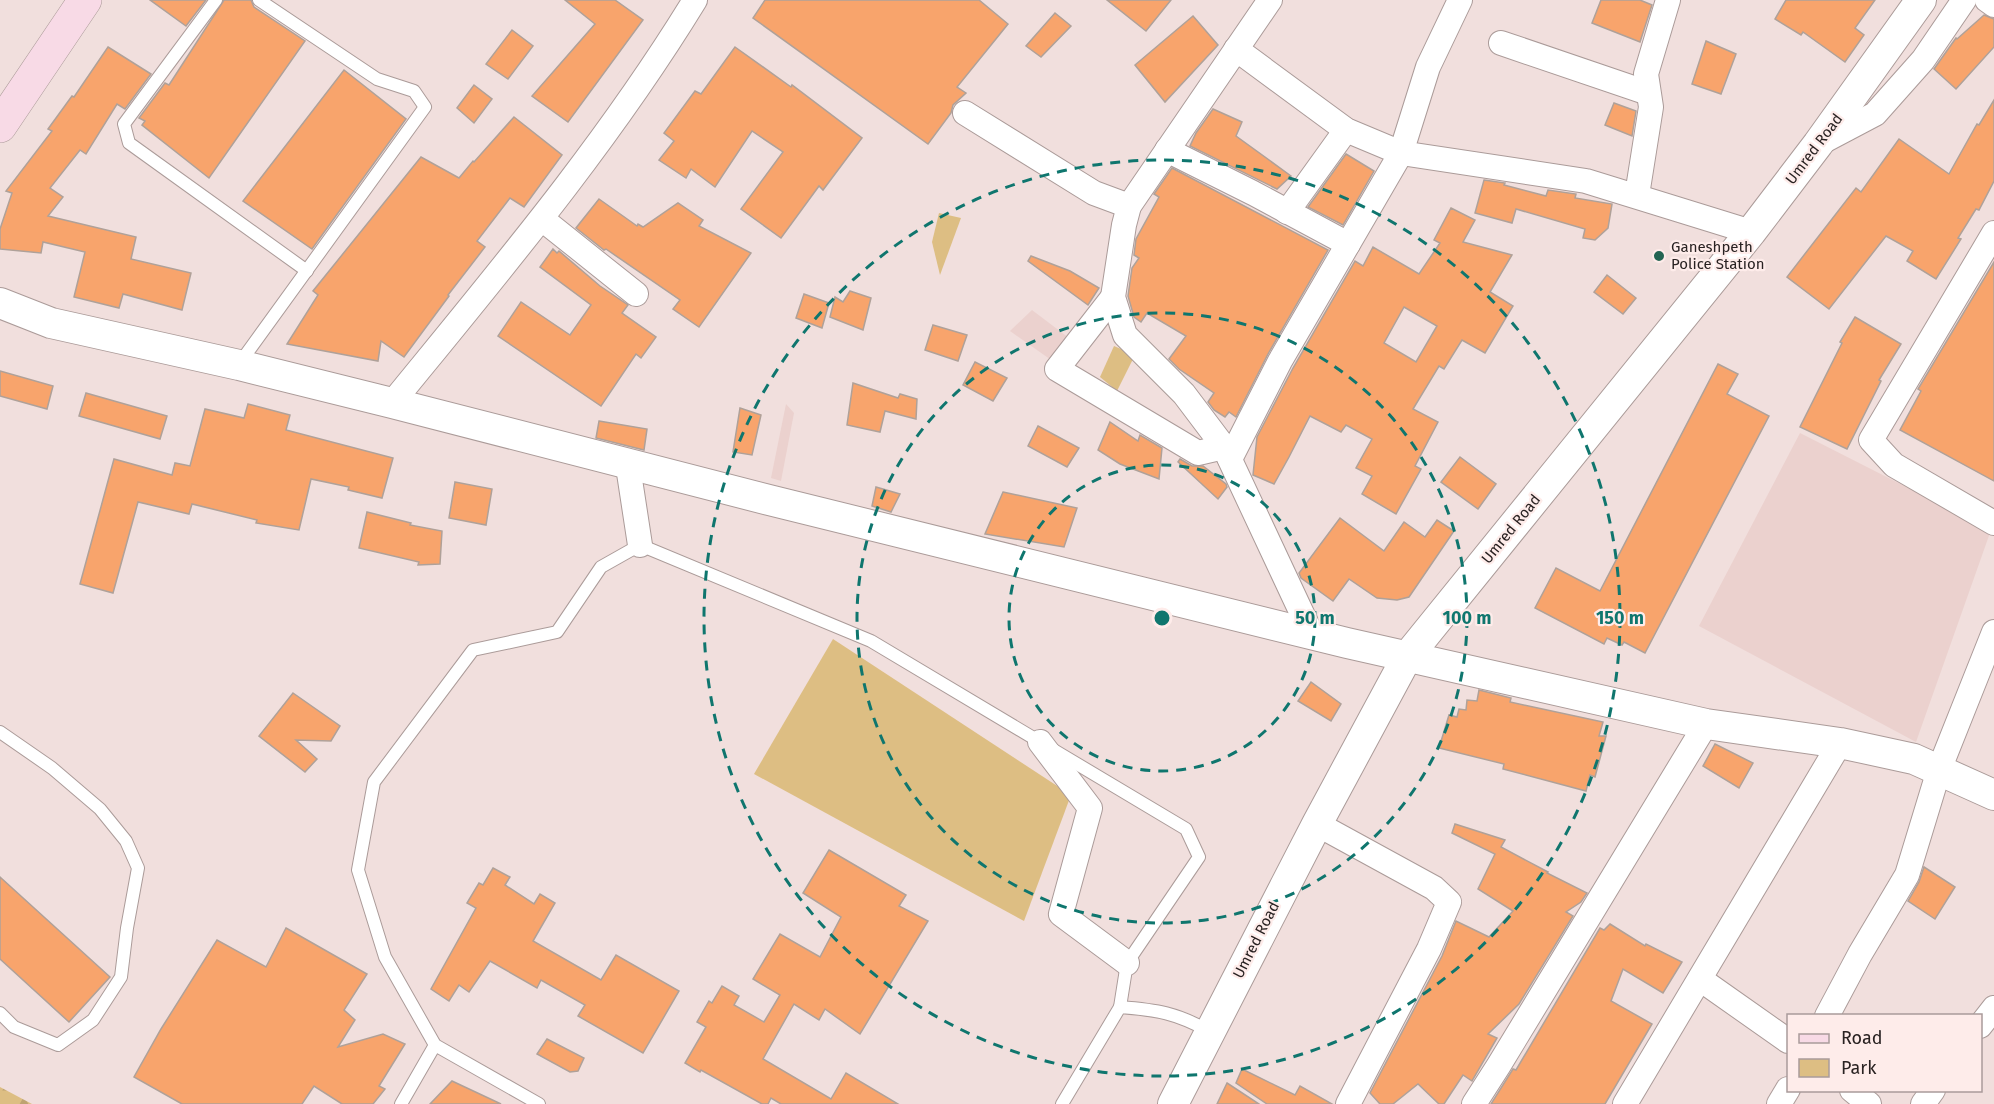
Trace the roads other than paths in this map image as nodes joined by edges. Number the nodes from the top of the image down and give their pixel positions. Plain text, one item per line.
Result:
1 (59, 0) edge
2 (84, 0) edge
3 (216, 0) edge
4 (259, 0) edge
5 (695, 0) edge
6 (1270, 0) edge
7 (1460, 0) edge
8 (1668, 0) edge
9 (1921, 0) edge
10 (1964, 0) edge
11 (1987, 0) edge
12 (1994, 5) edge
13 (1501, 43) dead end
14 (1236, 50) junction
15 (0, 86) edge
16 (1648, 93) junction
17 (965, 113) dead end
18 (0, 126) edge
19 (1346, 130) junction
20 (1818, 144) junction
21 (1167, 150) junction
22 (1401, 153) junction
23 (1637, 195) junction
24 (1129, 206) junction
25 (1287, 212) junction
26 (542, 219) junction
27 (1751, 232) junction
28 (1994, 233) edge
29 (1347, 244) junction
30 (307, 271) junction
31 (636, 294) dead end
32 (1113, 297) junction
33 (0, 303) edge
34 (239, 365) junction
35 (392, 403) junction
36 (1227, 453) junction
37 (629, 473) dead end
38 (1994, 523) edge
39 (640, 545) junction
40 (1994, 632) edge
41 (1312, 634) junction
42 (1407, 657) junction
43 (1706, 724) junction
44 (0, 732) edge
45 (1040, 742) junction
46 (1840, 743) junction
47 (1939, 770) junction
48 (1994, 795) edge
49 (1317, 824) junction
50 (1127, 963) junction
51 (1700, 979) junction
52 (1120, 1007) junction
53 (1994, 1008) edge
54 (0, 1013) edge
55 (1828, 1014) edge
56 (1982, 1023) edge
57 (1209, 1031) junction
58 (1787, 1040) edge
59 (435, 1045) junction
60 (1787, 1091) edge
61 (1854, 1092) edge
62 (401, 1104) edge
63 (539, 1104) edge
64 (1062, 1104) edge
65 (1173, 1104) edge
66 (1348, 1104) edge
67 (1474, 1104) edge
68 (1625, 1104) edge
69 (1779, 1104) edge
70 (1869, 1104) edge

1 - 15 main road
2 - 18 main road
3 - 30 lane
4 - 30 lane
5 - 26 street
6 - 14 street
7 - 22 street
8 - 16 street
9 - 20 street, Umred Road
10 - 20 street
11 - 12 street
13 - 16 street
14 - 19 street
14 - 21 street
16 - 23 street
17 - 24 street
19 - 22 street
19 - 25 street
20 - 27 street, Umred Road
21 - 24 street
21 - 25 street
22 - 23 street
22 - 29 street
23 - 27 street
24 - 32 street
25 - 29 street
26 - 31 street
26 - 35 street
27 - 42 street, Umred Road
28 - 38 street
29 - 36 street
30 - 34 lane
32 - 36 street
32 - 36 street
33 - 34 street
34 - 35 street
35 - 41 street
36 - 41 street
37 - 39 street
39 - 45 lane
39 - 59 lane
40 - 47 street
41 - 42 street
42 - 43 street
42 - 49 street, Umred Road
43 - 46 street
43 - 67 street
44 - 54 lane
45 - 50 street
45 - 50 lane
46 - 47 street
46 - 51 street
47 - 48 street
47 - 55 street
49 - 57 street, Umred Road
49 - 66 street
50 - 52 lane
51 - 58 street
51 - 68 street
52 - 57 lane
52 - 64 lane
53 - 56 street
57 - 65 street, Umred Road
59 - 62 lane
59 - 63 lane
60 - 69 street
61 - 70 street

